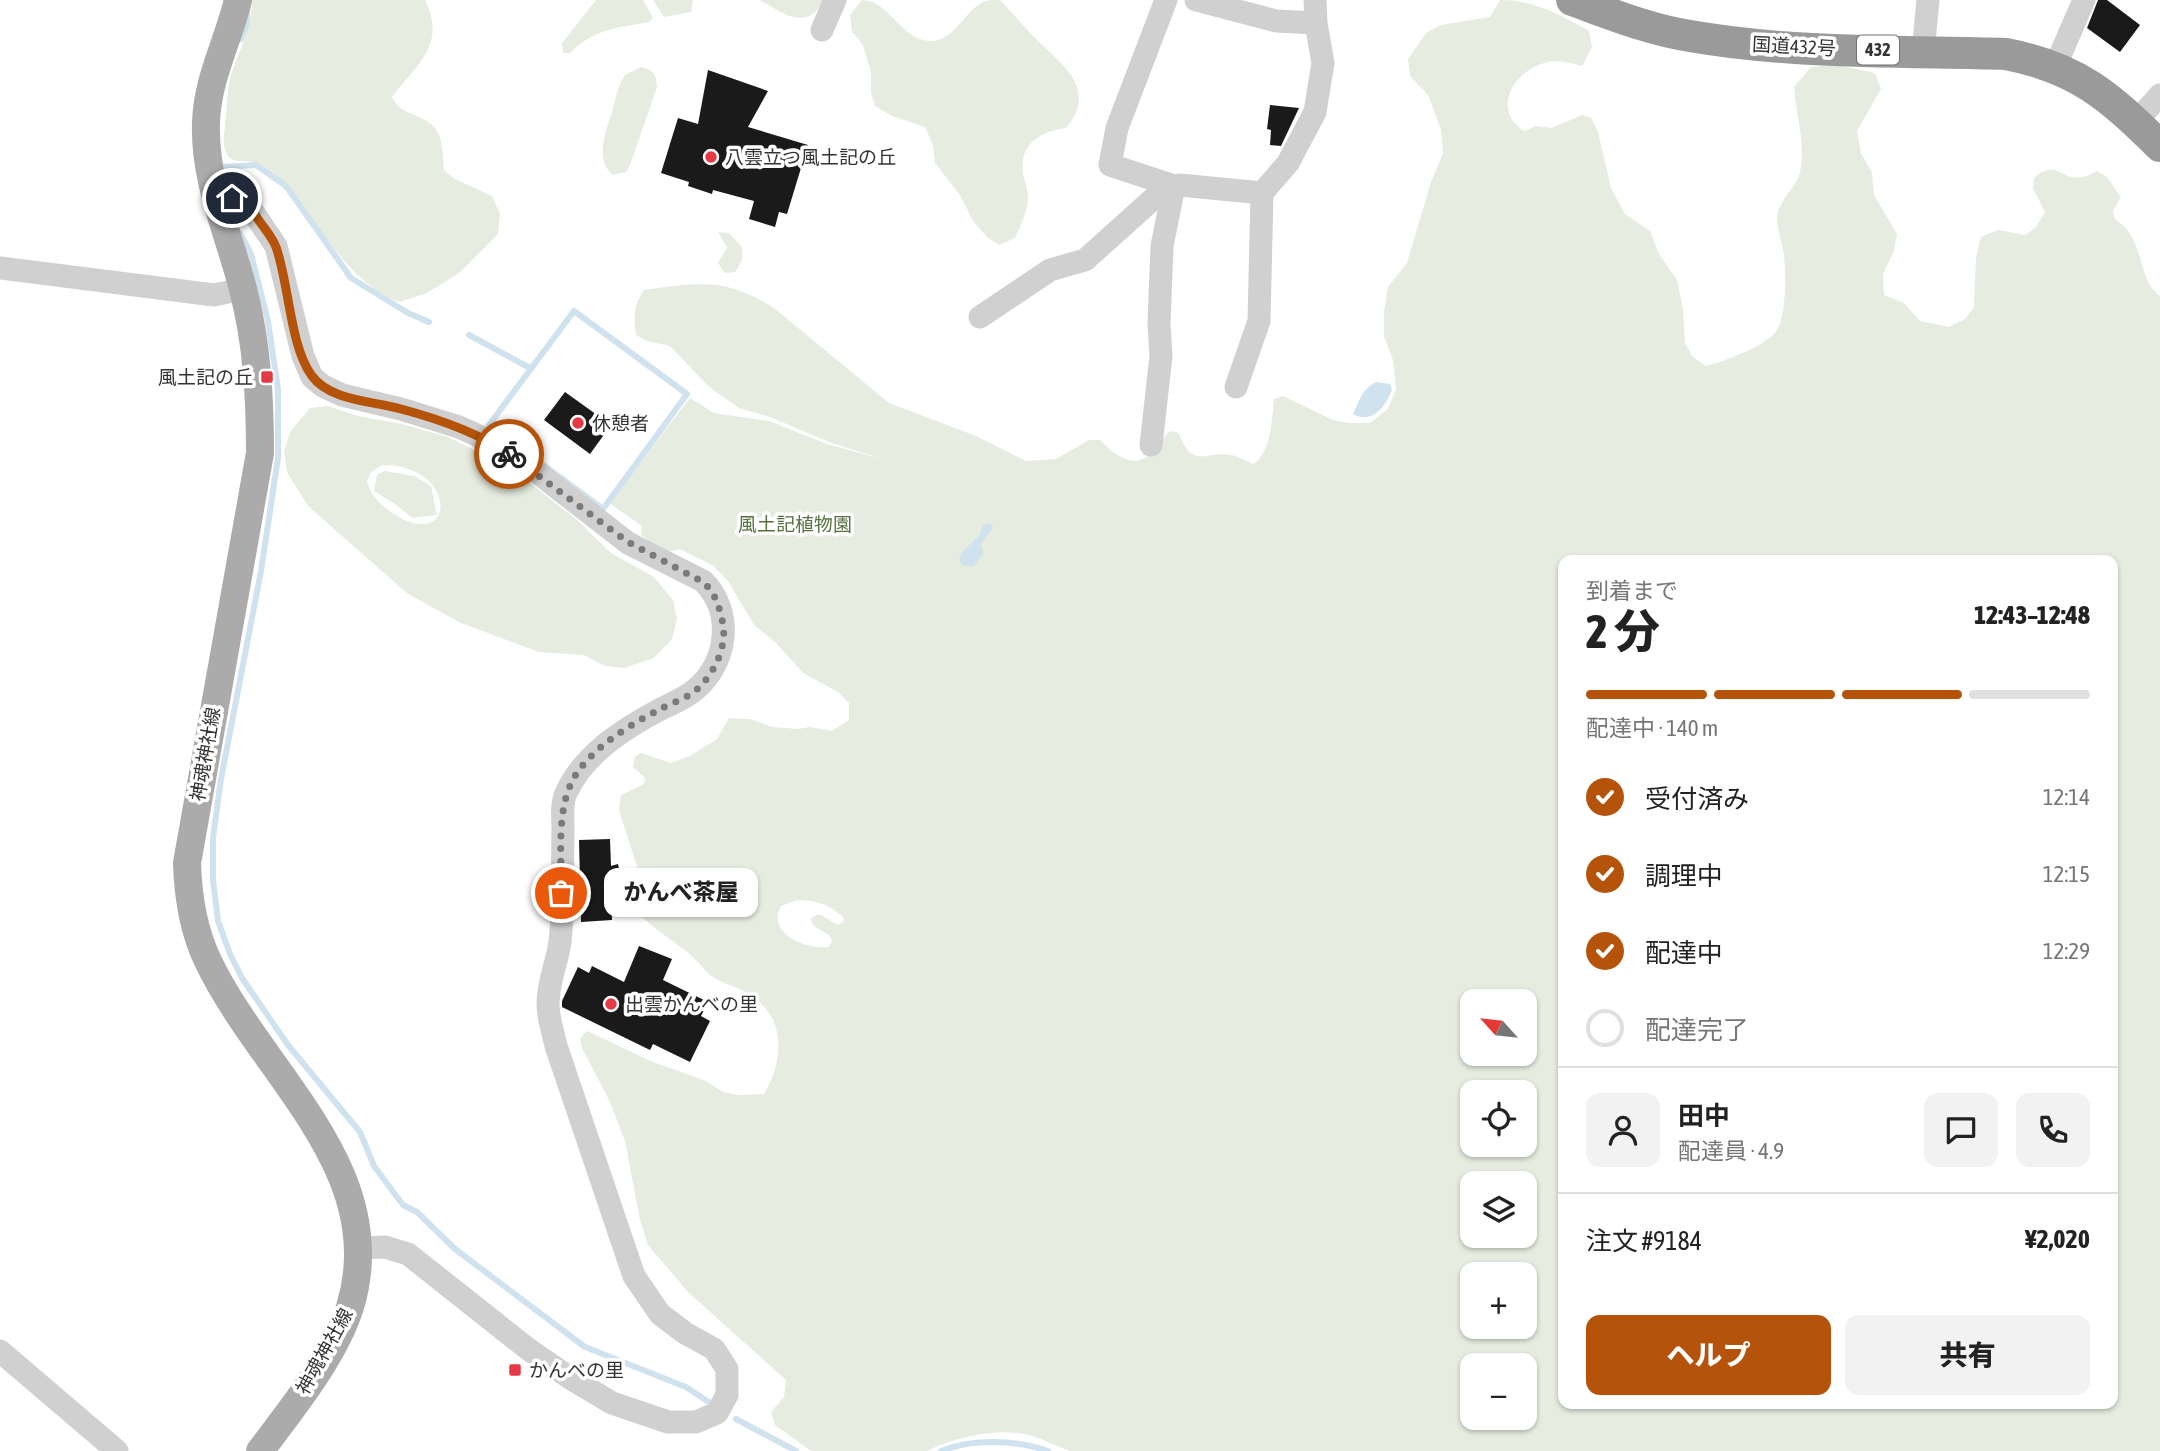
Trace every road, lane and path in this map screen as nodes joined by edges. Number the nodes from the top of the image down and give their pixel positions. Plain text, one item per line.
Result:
1 (238, 0) edge
2 (835, 0) edge
3 (1166, 0) edge
4 (1196, 0) edge
5 (1315, 0) edge
6 (1927, 0) edge
7 (2084, 0) edge
8 (1587, 2) edge
9 (1316, 23) junction
10 (822, 30) dead end
11 (1923, 52) junction
12 (2055, 67) junction
13 (2160, 95) edge
14 (2136, 122) junction
15 (2160, 146) edge
16 (1174, 186) junction
17 (1262, 193) junction
18 (217, 202) junction
19 (0, 268) edge
20 (243, 289) junction
21 (980, 317) dead end
22 (1236, 387) dead end
23 (1151, 445) dead end
24 (359, 1248) junction
25 (0, 1351) edge
26 (117, 1451) edge
27 (260, 1451) edge

1 - 18 main road, 神魂神社線
2 - 10 street
3 - 16 street
4 - 9 street
5 - 9 street
6 - 11 street
7 - 12 street
8 - 11 highway, 国道432号 / 432
9 - 17 street
11 - 12 highway, 国道432号 / 432
12 - 14 highway, 国道432号 / 432
13 - 14 street
14 - 15 highway, 国道432号 / 432
16 - 17 street
16 - 21 street
16 - 23 street
17 - 22 street
18 - 20 main road, 神魂神社線
18 - 24 street
19 - 20 street
20 - 24 main road, 神魂神社線
24 - 27 main road, 神魂神社線
25 - 26 street

